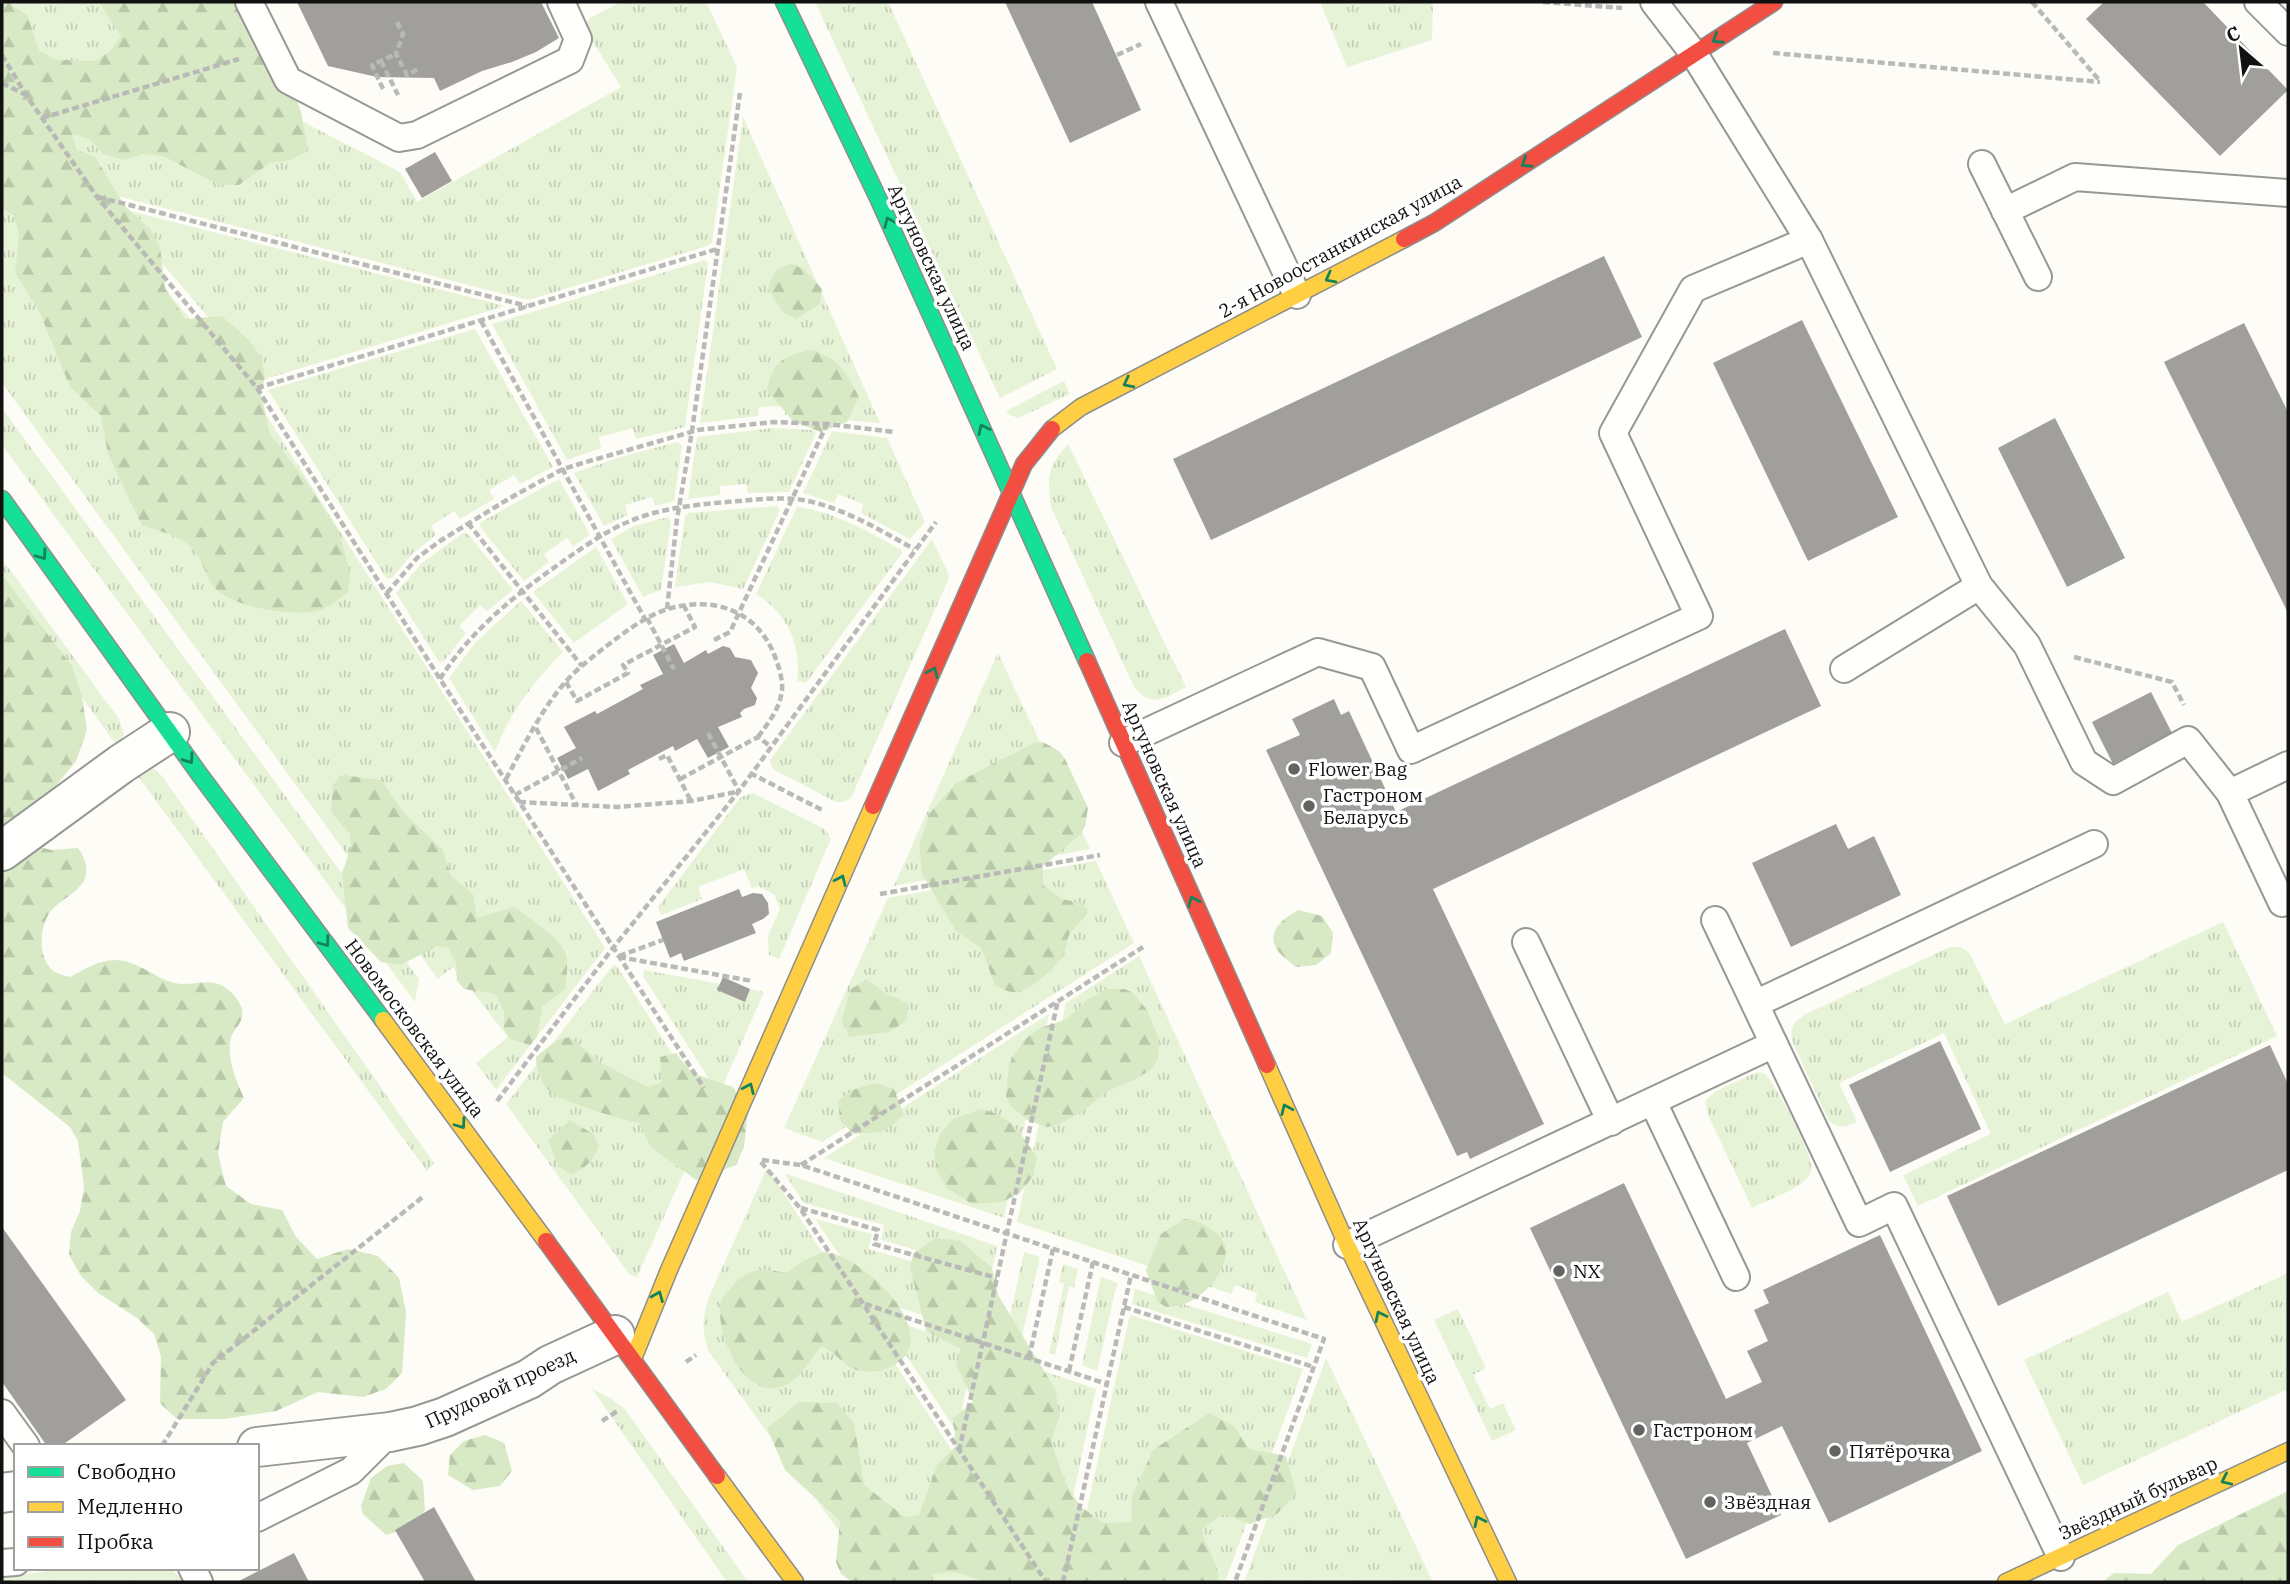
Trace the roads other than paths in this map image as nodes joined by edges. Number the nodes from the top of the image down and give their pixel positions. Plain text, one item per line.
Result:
1 (249, 2) edge
2 (561, 2) edge
3 (785, 2) edge
4 (1159, 2) edge
5 (1774, 2) edge
6 (2258, 2) edge
7 (1658, 6) edge
8 (2288, 32) edge
9 (1693, 54) junction
10 (1982, 164) dead end
11 (2288, 193) edge
12 (2005, 211) junction
13 (1809, 240) junction
14 (2038, 277) dead end
15 (1297, 295) junction
16 (1012, 491) junction
17 (2, 499) edge
18 (1979, 586) junction
19 (1844, 668) dead end
20 (170, 732) junction
21 (1123, 743) junction
22 (2288, 765) edge
23 (2230, 793) junction
24 (2094, 844) dead end
25 (2, 851) edge
26 (2282, 903) dead end
27 (1716, 920) dead end
28 (1526, 942) dead end
29 (1755, 1004) junction
30 (1774, 1044) junction
31 (1653, 1102) junction
32 (1611, 1122) junction
33 (1347, 1245) junction
34 (1736, 1278) dead end
35 (624, 1347) junction
36 (2, 1413) edge
37 (390, 1432) junction
38 (25, 1444) edge
39 (259, 1447) edge
40 (2288, 1451) edge
41 (259, 1517) edge
42 (2061, 1557) junction
43 (795, 1582) edge
44 (1508, 1582) edge
45 (2006, 1582) edge

1 - 2 lane
16 -> 3 main road, Аргуновская улица
4 - 15 lane
5 -> 9 main road, 2-я Новоостанкинская улица
6 - 8 lane
7 - 9 lane
9 - 13 lane
9 -> 15 main road, 2-я Новоостанкинская улица
10 - 12 lane
11 - 12 lane
12 - 14 lane
13 - 18 lane
13 - 21 lane
15 -> 16 main road, 2-я Новоостанкинская улица
16 - 21 main road, Аргуновская улица
35 -> 16 main road, 2-я Новоостанкинская улица
17 -> 20 main road, Новомосковская улица
18 - 19 lane
18 - 23 lane
20 - 25 street
20 -> 35 main road, Новомосковская улица
33 -> 21 main road, Аргуновская улица
22 - 23 lane
23 - 26 lane
24 - 29 lane
27 - 29 lane
28 - 32 lane
29 - 30 lane
30 - 31 lane
30 - 42 lane
31 - 32 lane
31 - 34 lane
32 - 33 lane
44 -> 33 main road, Аргуновская улица
35 - 37 street, Прудовой проезд
35 - 43 main road, Новомосковская улица
36 - 38 lane
37 - 39 street, Прудовой проезд
37 - 41 lane
40 -> 42 main road, Звёздный бульвар
42 - 45 main road, Звёздный бульвар

